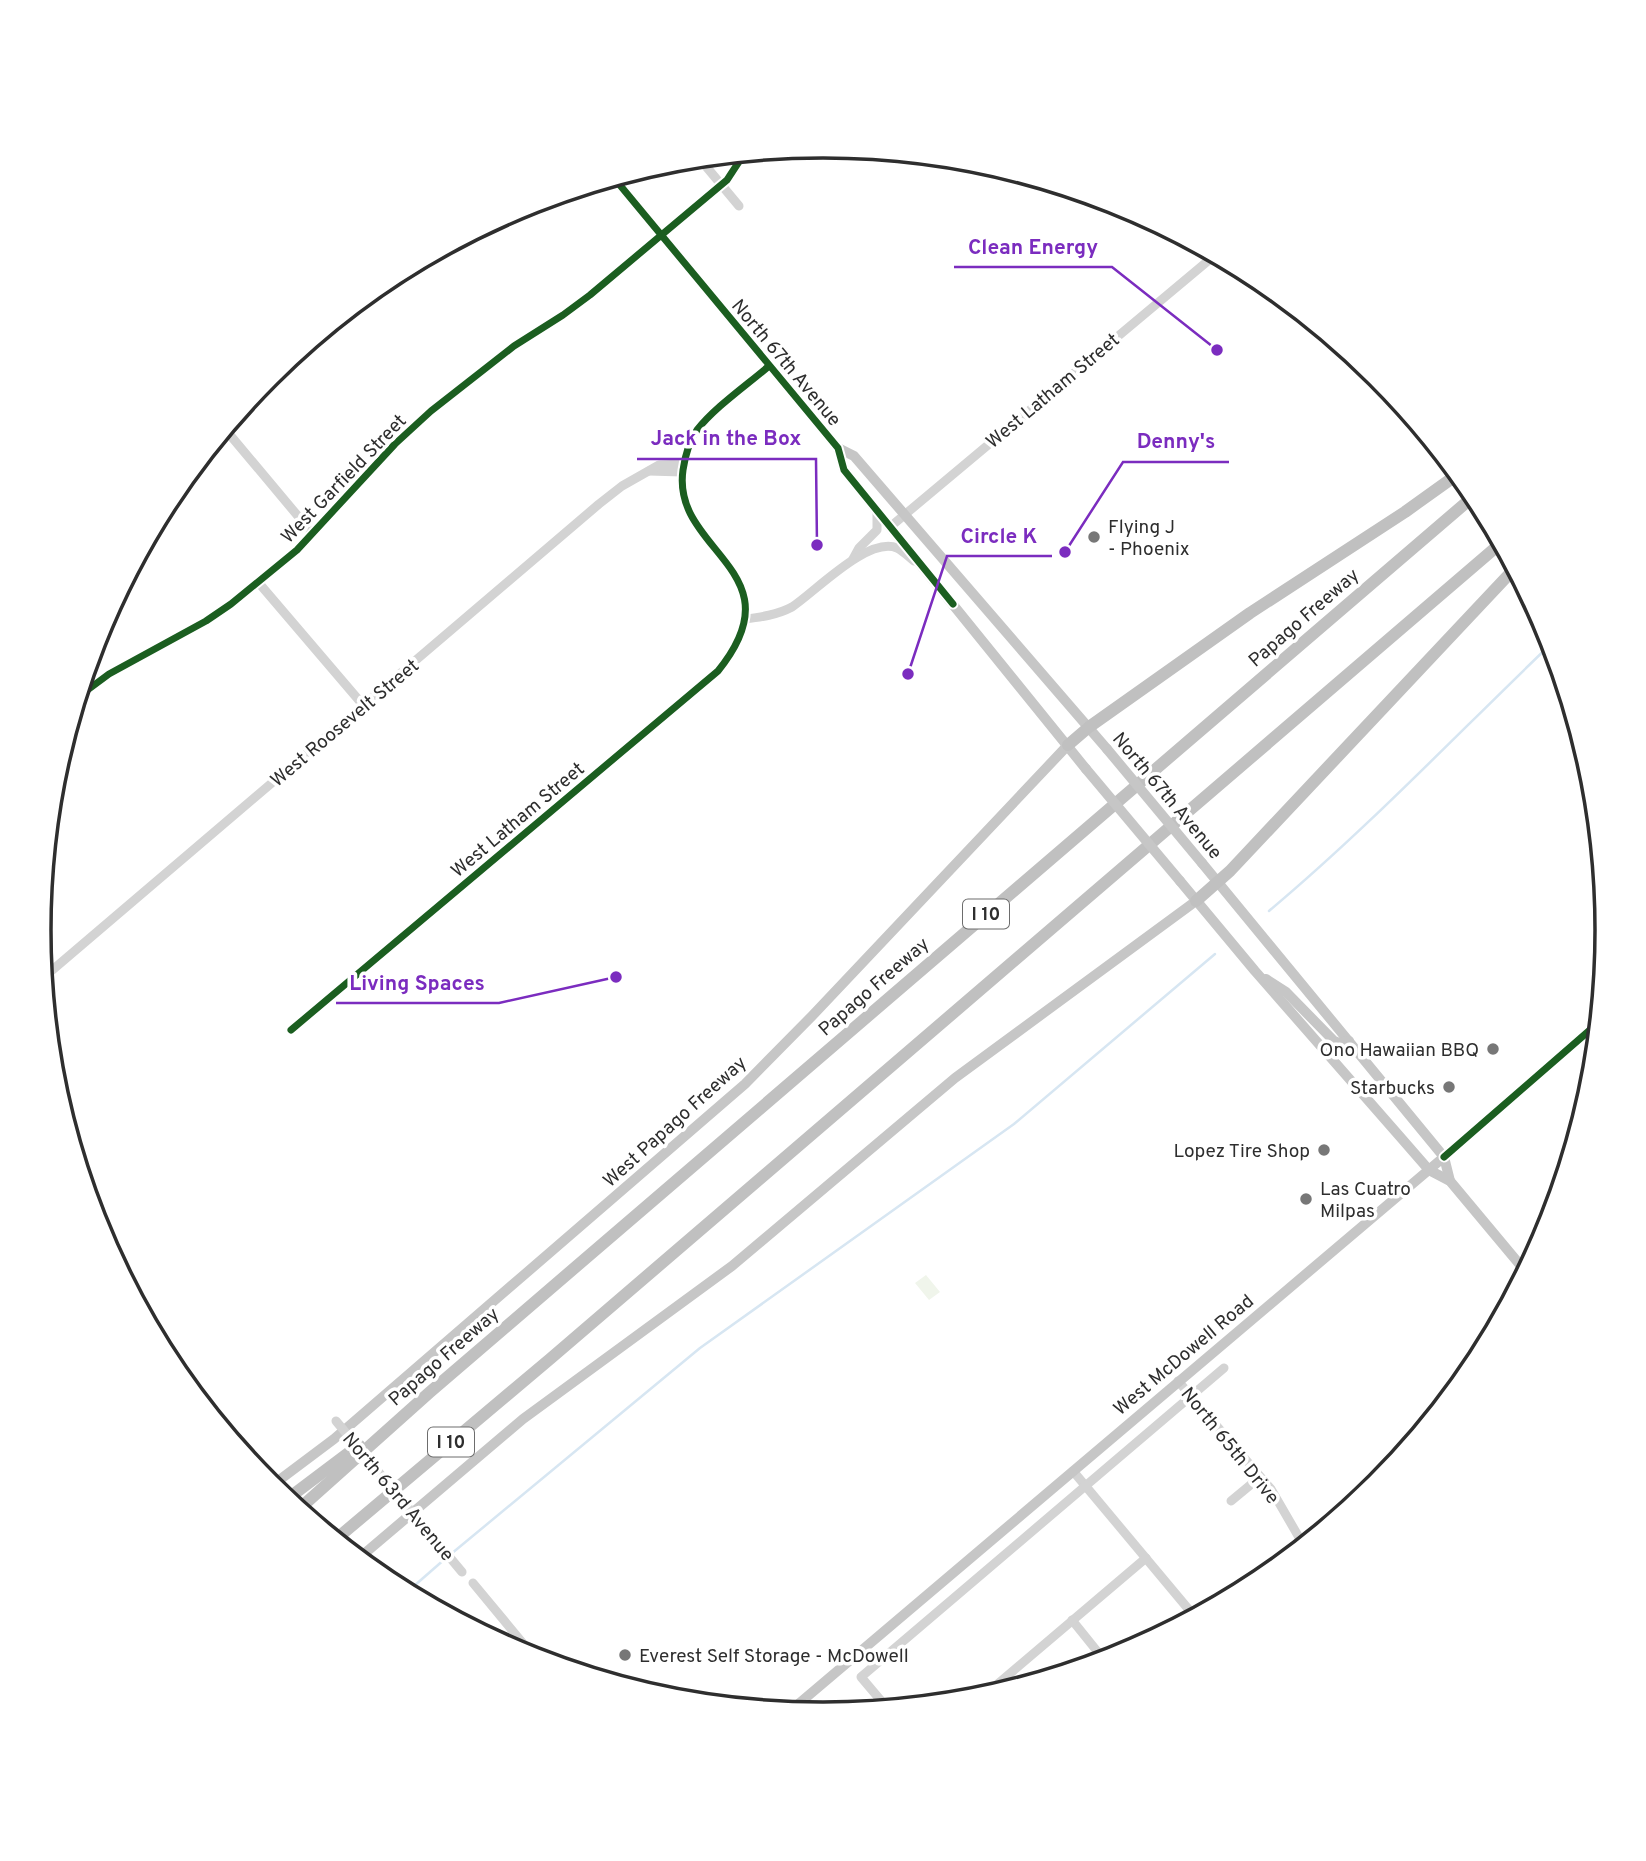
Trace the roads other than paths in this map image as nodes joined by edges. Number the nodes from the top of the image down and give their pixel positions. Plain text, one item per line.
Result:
1 (739, 163) edge
2 (707, 167) edge
3 (722, 185) junction
4 (621, 186) edge
5 (739, 205) dead end
6 (662, 235) junction
7 (1208, 261) edge
8 (769, 366) junction
9 (230, 435) edge
10 (838, 448) junction
11 (683, 468) junction
12 (1450, 479) edge
13 (1466, 503) edge
14 (877, 511) junction
15 (904, 515) junction
16 (890, 527) junction
17 (313, 534) junction
18 (1494, 549) edge
19 (853, 559) junction
20 (928, 573) junction
21 (1509, 576) edge
22 (258, 582) junction
23 (745, 619) junction
24 (90, 688) edge
25 (363, 705) junction
26 (1089, 727) junction
27 (1068, 746) junction
28 (1218, 882) junction
29 (1196, 901) junction
30 (52, 971) edge
31 (1255, 971) junction
32 (291, 1030) dead end
33 (1589, 1031) edge
34 (1349, 1041) junction
35 (1444, 1157) junction
36 (1429, 1170) junction
37 (1450, 1181) junction
38 (1519, 1264) edge
39 (1224, 1368) dead end
40 (1178, 1381) junction
41 (430, 1392) junction
42 (1191, 1396) junction
43 (336, 1421) dead end
44 (1073, 1471) junction
45 (1260, 1477) junction
46 (280, 1480) edge
47 (1086, 1486) junction
48 (295, 1493) edge
49 (1231, 1501) dead end
50 (306, 1503) edge
51 (342, 1534) edge
52 (1299, 1538) edge
53 (366, 1552) edge
54 (1146, 1558) junction
55 (462, 1572) dead end
56 (473, 1583) dead end
57 (1189, 1610) edge
58 (1072, 1620) junction
59 (521, 1641) edge
60 (1098, 1652) edge
61 (1009, 1679) edge
62 (881, 1700) edge
63 (801, 1702) edge

1 - 3 street, West Garfield Street
2 - 3 street
3 - 5 street
3 - 6 street, West Garfield Street
4 - 6 main road, North 67th Avenue
6 - 8 main road, North 67th Avenue
6 - 17 street, West Garfield Street
7 - 15 street, West Latham Street
8 - 10 main road, North 67th Avenue
8 - 11 street
9 - 17 street
10 - 14 main road, North 67th Avenue
10 - 15 main road, North 67th Avenue
11 - 23 street
11 - 25 street, West Roosevelt Street
12 - 26 highway
13 - 41 highway, Papago Freeway / I 10
14 - 16 main road, North 67th Avenue
14 - 19 street
15 - 16 street, West Latham Street
15 - 26 main road, North 67th Avenue
16 - 20 main road, North 67th Avenue
17 - 22 street, West Garfield Street
18 - 51 highway, I 10
19 - 20 street
19 - 23 street
20 - 27 main road, North 67th Avenue
21 - 28 highway
22 - 24 street, West Garfield Street
22 - 25 street
23 - 32 street, West Latham Street
25 - 30 street, West Roosevelt Street
26 - 27 highway
26 - 28 main road, North 67th Avenue, bridge
27 - 29 main road, North 67th Avenue, bridge
27 - 46 main road, West Papago Freeway
28 - 29 highway
28 - 34 main road, North 67th Avenue
29 - 31 main road, North 67th Avenue
29 - 53 main road
31 - 34 main road
31 - 36 main road, North 67th Avenue
33 - 35 main road, West McDowell Road
34 - 35 main road, North 67th Avenue
35 - 36 main road, West McDowell Road
35 - 37 main road, North 67th Avenue
36 - 37 main road, North 67th Avenue
36 - 40 main road, West McDowell Road
37 - 38 main road, North 67th Avenue
39 - 42 street, West McDowell Road
40 - 42 street, North 65th Drive
40 - 44 main road, West McDowell Road
41 - 48 highway
41 - 50 highway, Papago Freeway / I 10
42 - 45 street, North 65th Drive
42 - 47 street, West McDowell Road
43 - 55 street, North 63rd Avenue, bridge
44 - 47 street
44 - 63 main road, West McDowell Road
45 - 49 street
45 - 52 street, North 65th Drive
47 - 54 street
47 - 62 street, West McDowell Road
54 - 57 street
54 - 58 street
56 - 59 street
58 - 60 street
58 - 61 street

